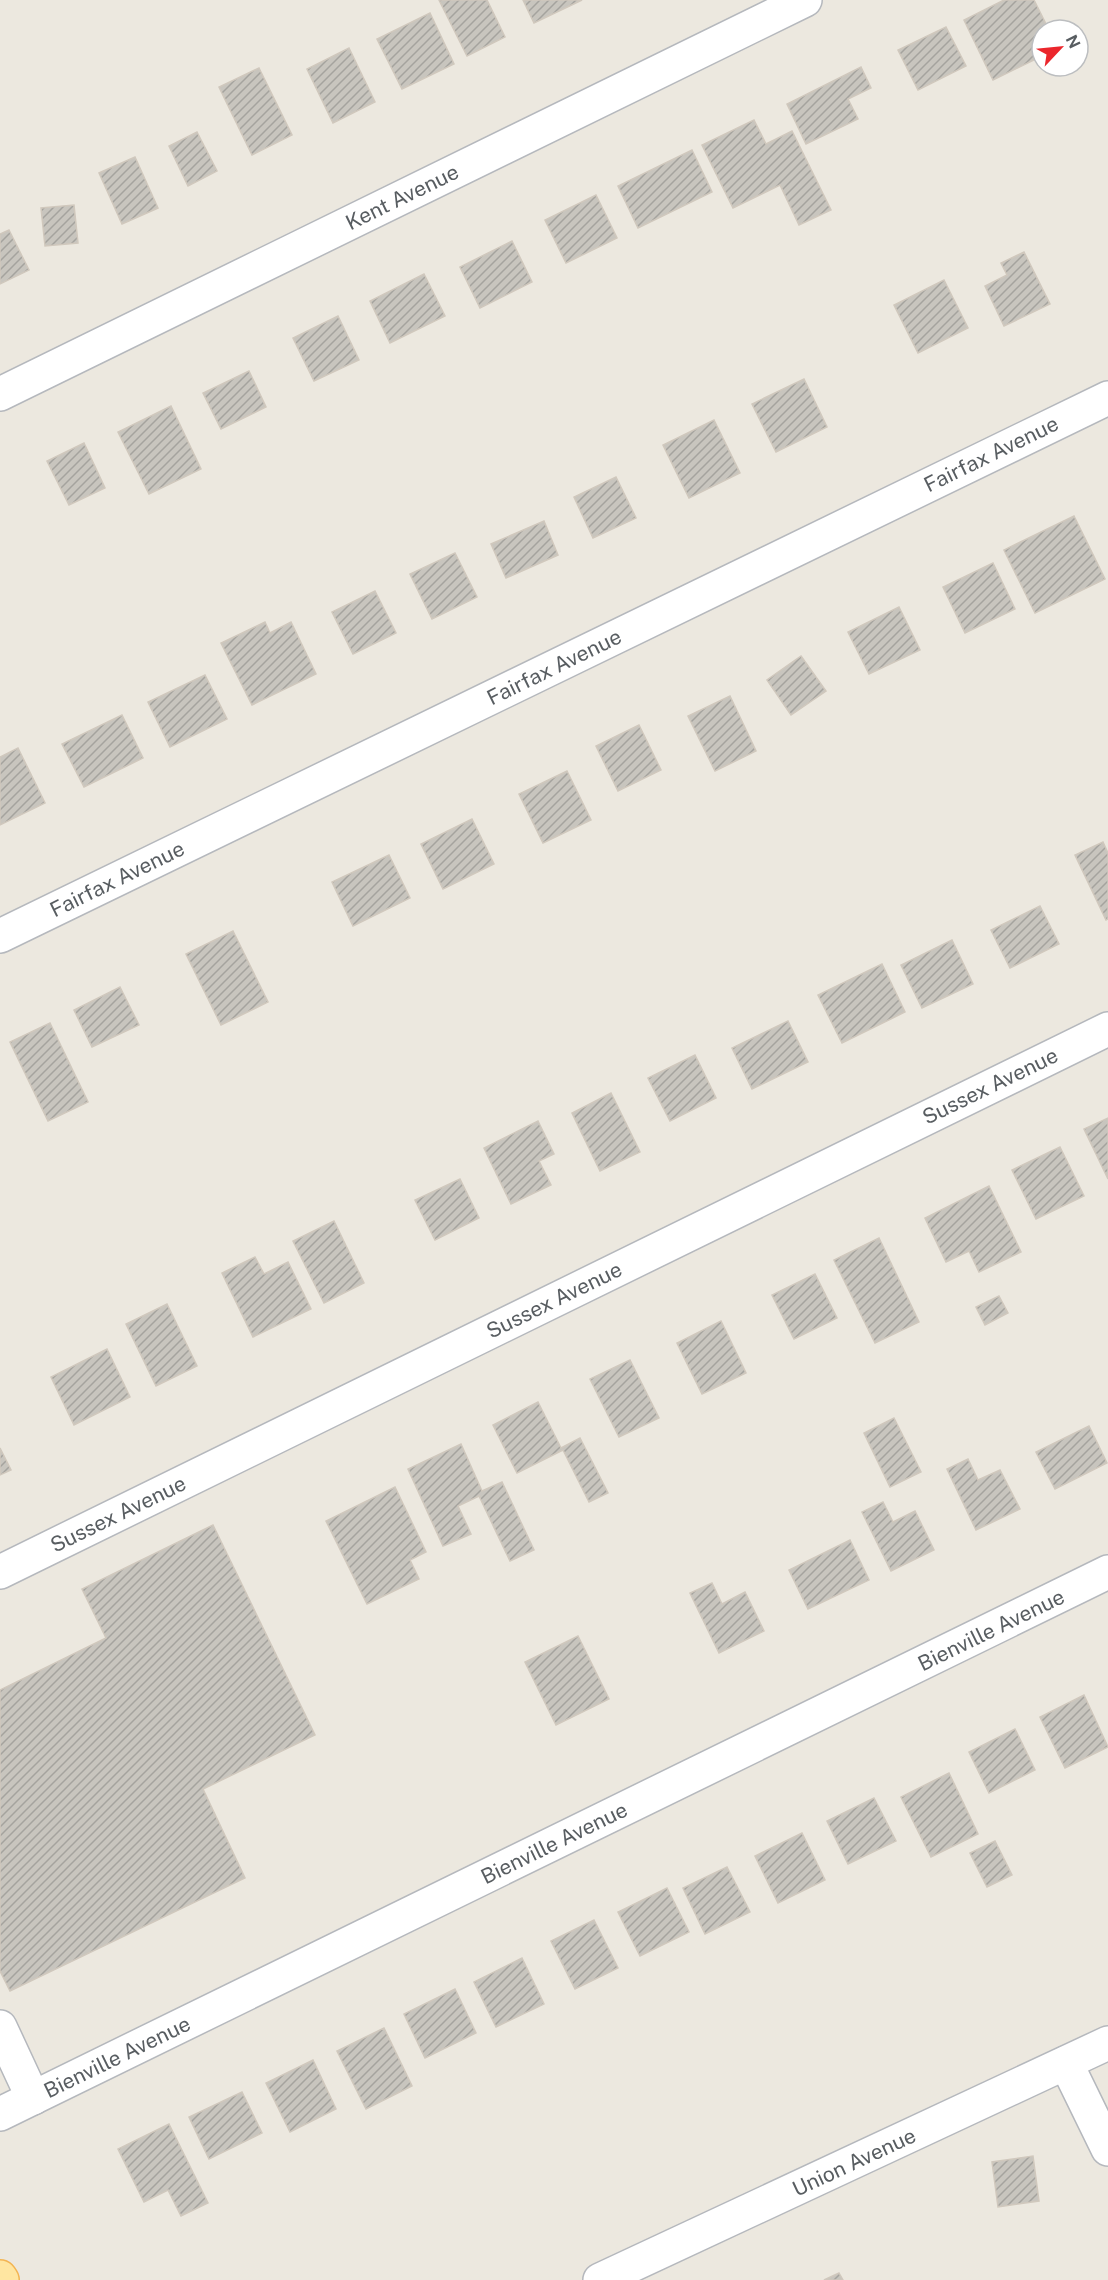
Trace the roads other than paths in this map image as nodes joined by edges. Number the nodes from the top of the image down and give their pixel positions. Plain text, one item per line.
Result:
1 (805, 0) edge
2 (0, 394) edge
3 (1108, 398) edge
4 (0, 936) edge
5 (1108, 1029) edge
6 (0, 1572) edge
7 (1108, 1572) edge
8 (0, 2027) edge
9 (1108, 2043) edge
10 (1066, 2063) junction
11 (33, 2098) junction
12 (0, 2114) edge
13 (1108, 2149) edge
14 (601, 2280) edge

1 - 2 street, Kent Avenue
3 - 4 street, Fairfax Avenue
5 - 6 street, Sussex Avenue
7 - 11 street, Bienville Avenue
8 - 11 street
9 - 10 street, Union Avenue
10 - 13 street
10 - 14 street, Union Avenue
11 - 12 street, Bienville Avenue

